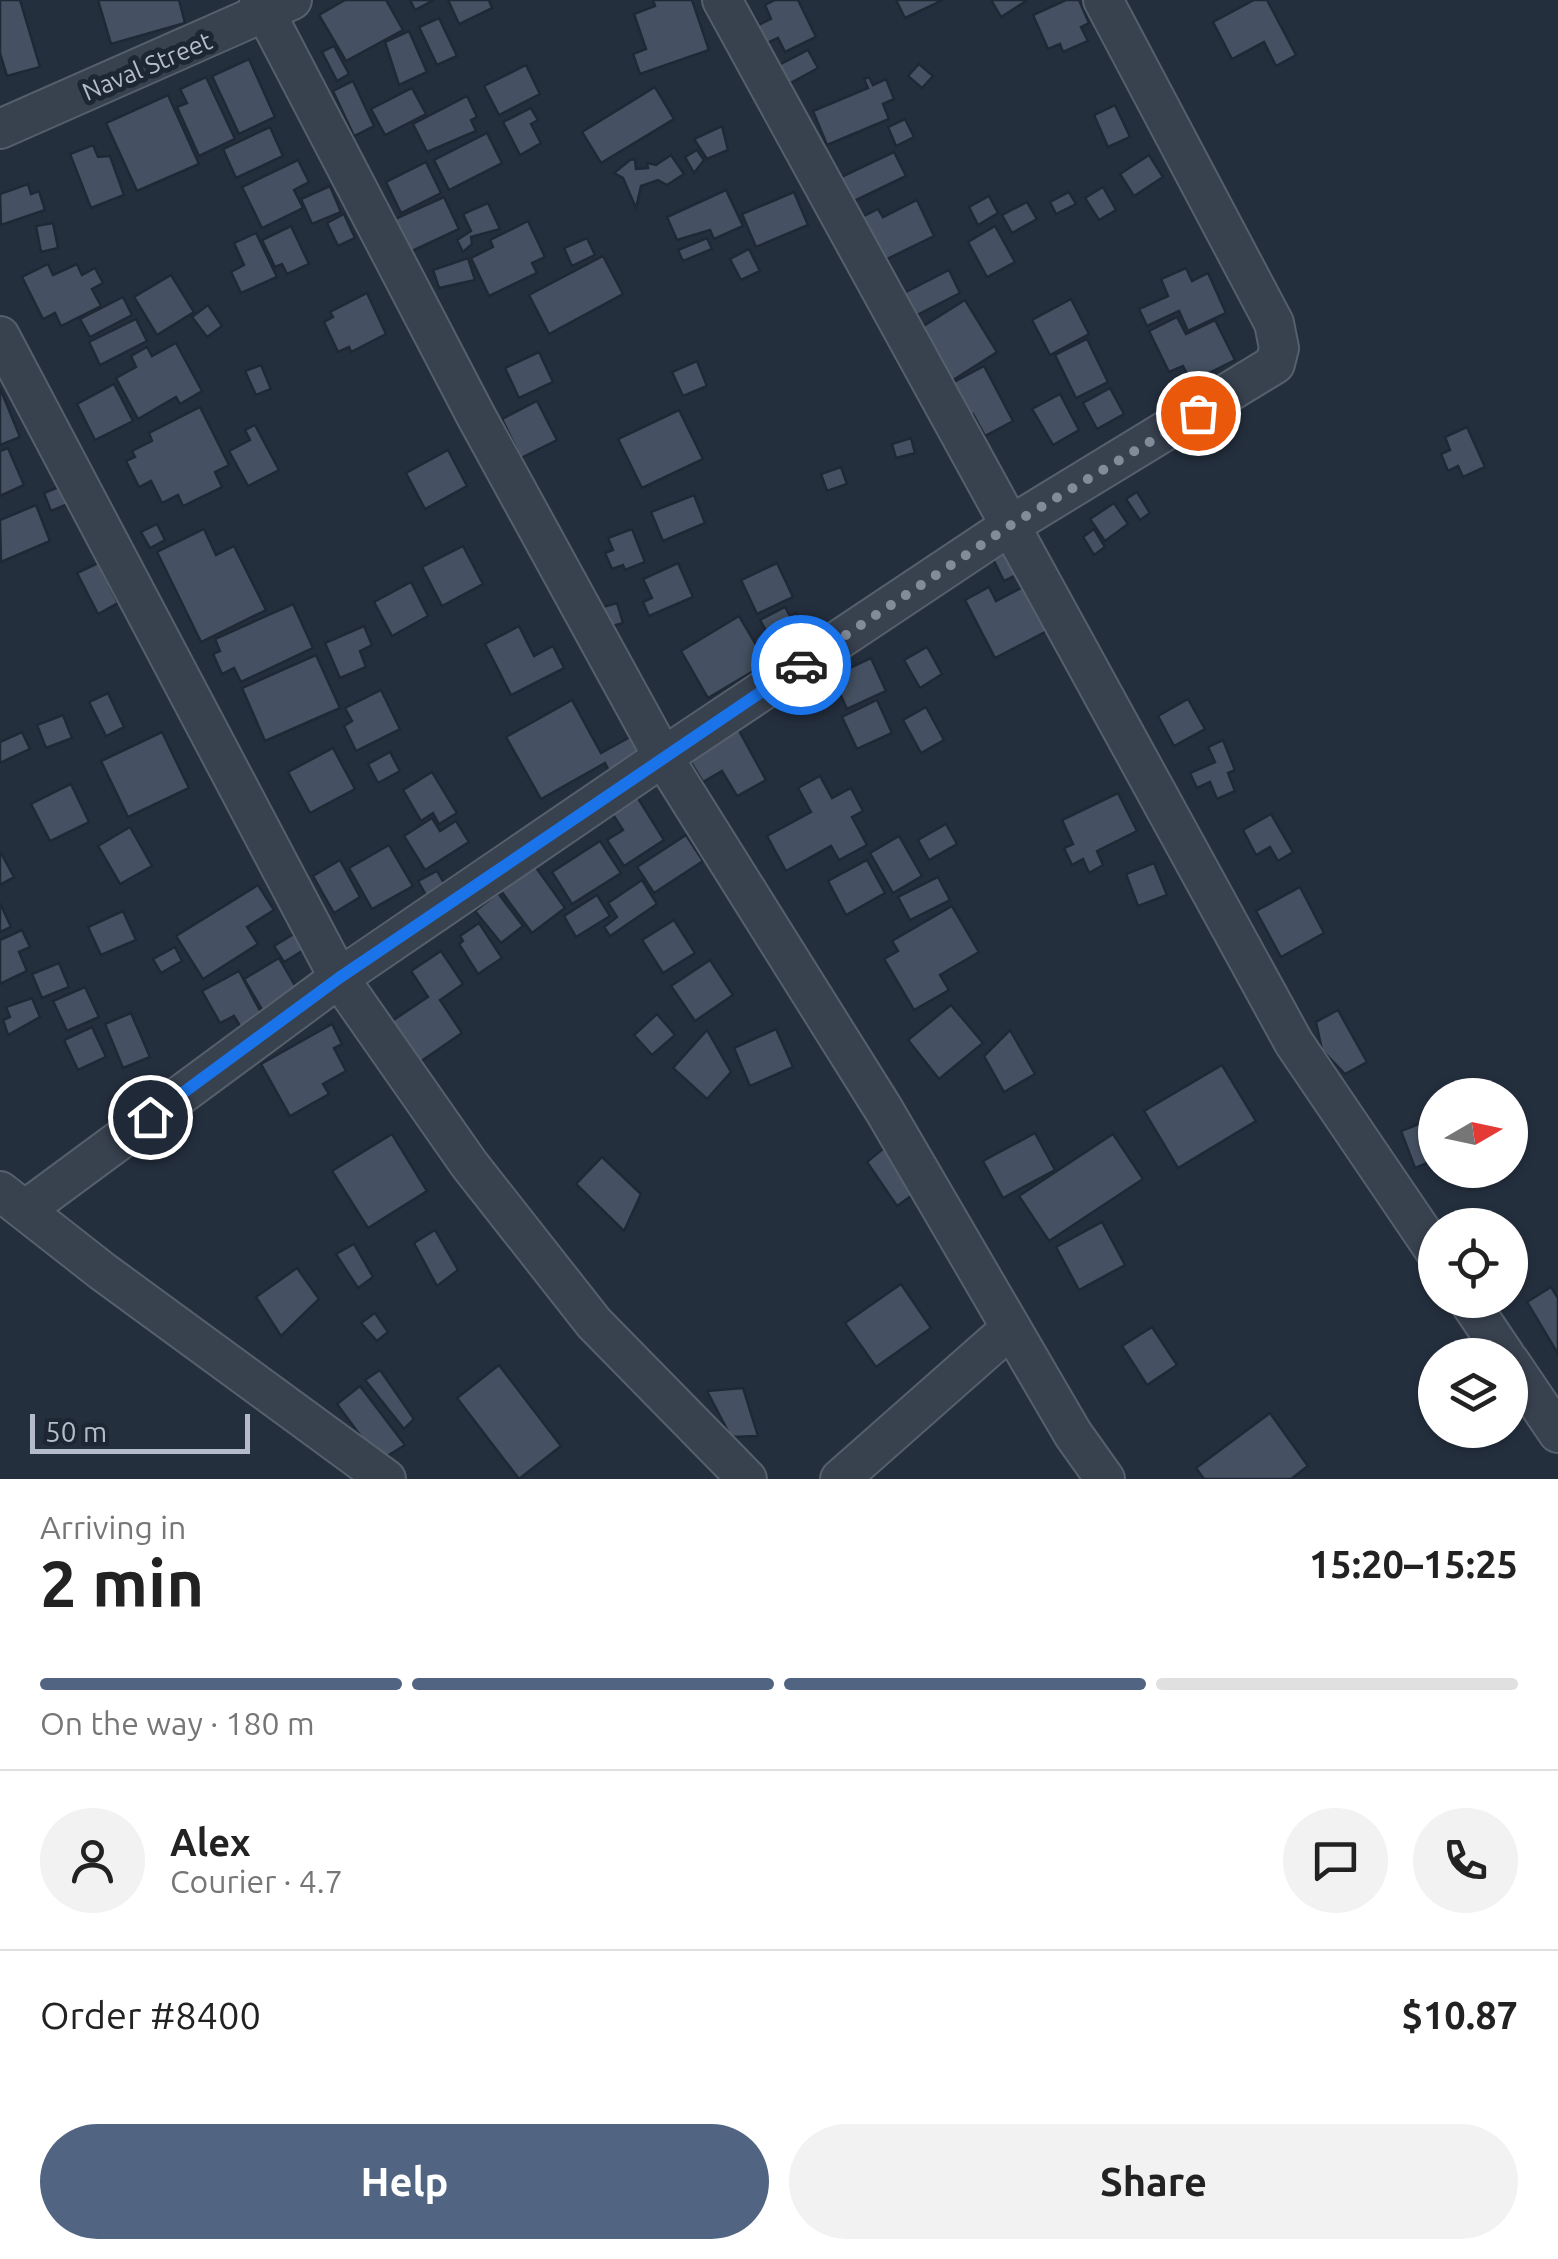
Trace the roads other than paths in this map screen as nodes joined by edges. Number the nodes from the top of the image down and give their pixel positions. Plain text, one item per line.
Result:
1 (722, 0) edge
2 (1103, 0) edge
3 (273, 5) edge
4 (0, 129) edge
5 (0, 336) edge
6 (1011, 525) junction
7 (663, 757) junction
8 (339, 978) junction
9 (12, 1200) edge
10 (1418, 1226) edge
11 (1012, 1328) junction
12 (1528, 1389) edge
13 (1558, 1433) edge
14 (386, 1479) edge
15 (747, 1479) edge
16 (840, 1479) edge
17 (1105, 1479) edge

1 - 6 street
2 - 6 street
3 - 4 street, Naval Street
3 - 7 street
5 - 8 street
6 - 7 street
6 - 10 street
7 - 8 street
7 - 11 street
8 - 9 street
8 - 15 street
9 - 14 street
11 - 16 street
11 - 17 street
12 - 13 street

